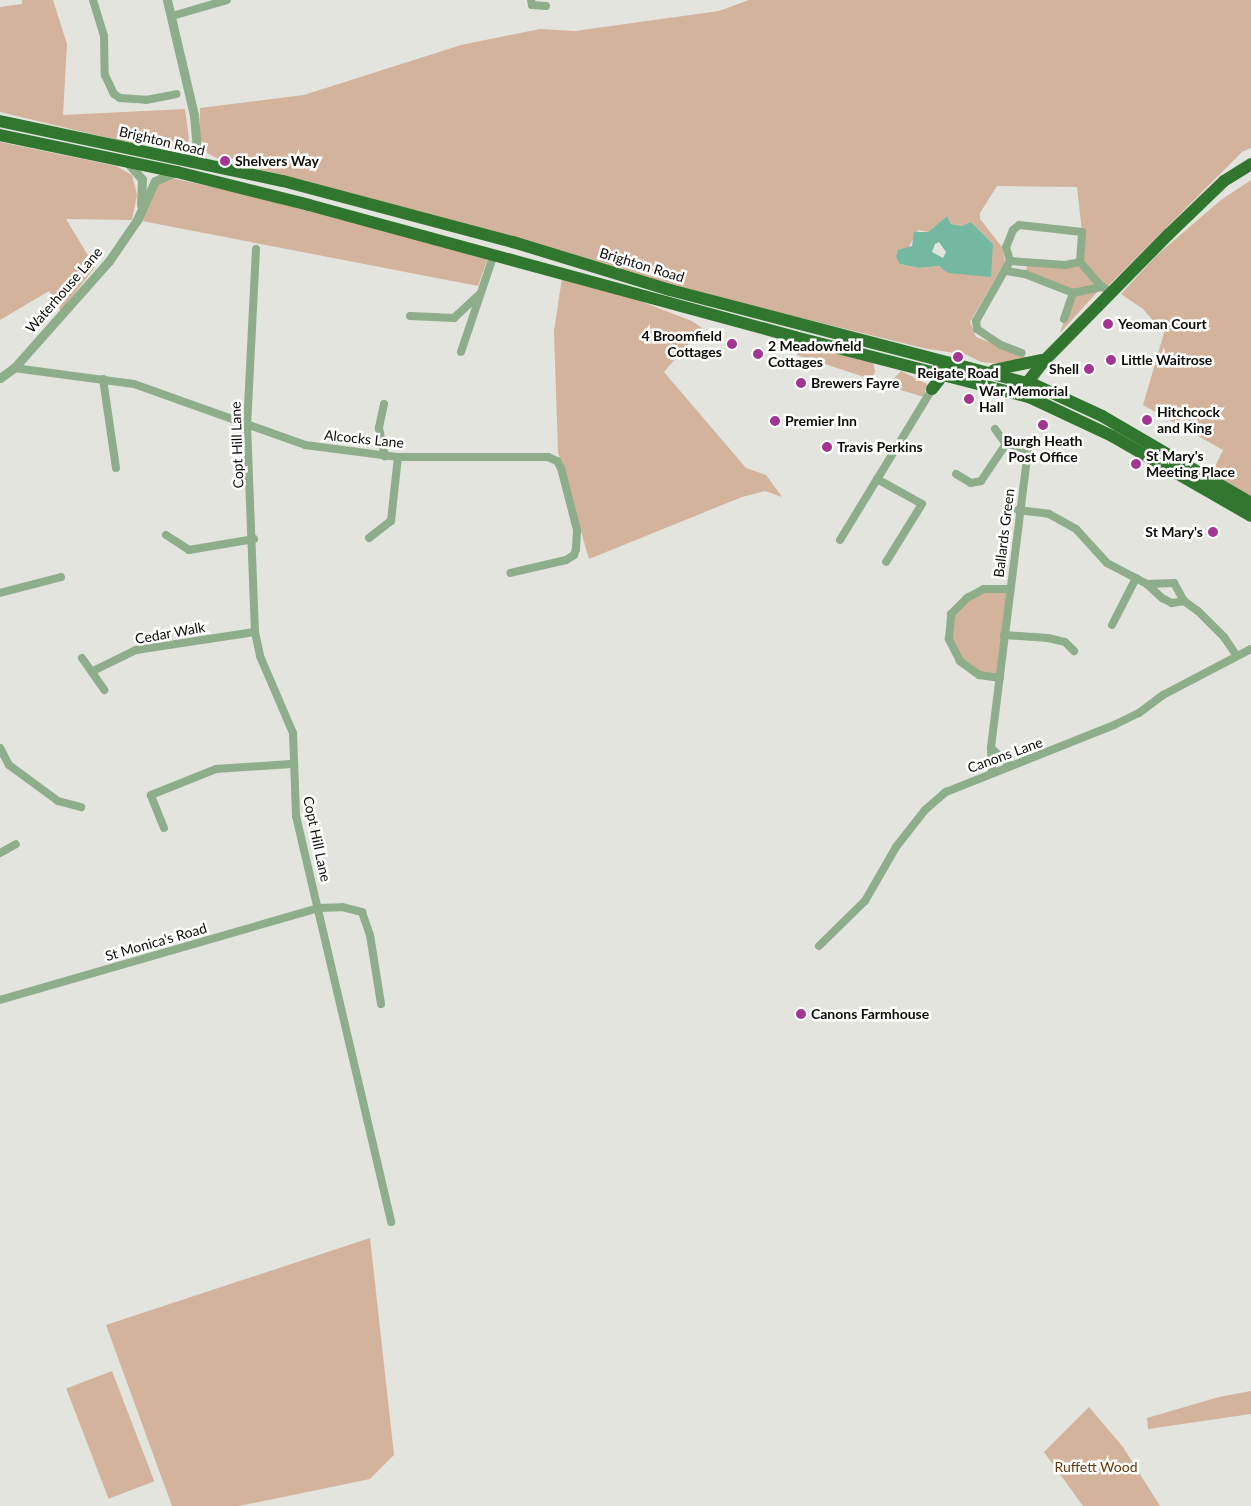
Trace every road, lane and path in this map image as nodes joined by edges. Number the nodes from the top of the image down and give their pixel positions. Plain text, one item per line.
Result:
1 (94, 0) edge
2 (167, 0) edge
3 (227, 0) edge
4 (531, 0) edge
5 (546, 6) dead end
6 (172, 16) junction
7 (176, 94) dead end
8 (0, 122) edge
9 (0, 135) edge
10 (197, 147) junction
11 (126, 161) junction
12 (190, 162) junction
13 (1251, 164) edge
14 (214, 168) junction
15 (177, 172) junction
16 (217, 182) junction
17 (140, 212) junction
18 (256, 250) dead end
19 (494, 254) junction
20 (1010, 261) junction
21 (1080, 262) junction
22 (1028, 263) junction
23 (1006, 271) junction
24 (1025, 274) junction
25 (1106, 290) junction
26 (483, 291) junction
27 (1073, 294) junction
28 (410, 316) dead end
29 (1064, 319) dead end
30 (461, 352) dead end
31 (1022, 353) dead end
32 (935, 359) junction
33 (1045, 360) junction
34 (14, 368) junction
35 (916, 368) junction
36 (983, 370) junction
37 (940, 374) junction
38 (0, 378) edge
39 (103, 379) junction
40 (1026, 382) junction
41 (932, 389) junction
42 (1049, 390) junction
43 (1023, 396) junction
44 (384, 404) dead end
45 (247, 424) junction
46 (995, 429) dead end
47 (1006, 444) junction
48 (385, 456) junction
49 (398, 457) junction
50 (116, 468) dead end
51 (956, 474) dead end
52 (877, 479) junction
53 (1251, 503) edge
54 (1018, 510) junction
55 (1251, 516) edge
56 (166, 535) dead end
57 (369, 538) dead end
58 (254, 539) junction
59 (840, 540) dead end
60 (886, 562) dead end
61 (510, 574) dead end
62 (61, 577) dead end
63 (1136, 578) junction
64 (1147, 584) junction
65 (1009, 590) junction
66 (0, 593) edge
67 (1184, 601) junction
68 (1112, 625) dead end
69 (255, 632) junction
70 (1004, 635) junction
71 (1251, 649) edge
72 (1074, 651) dead end
73 (1236, 655) junction
74 (82, 658) dead end
75 (93, 672) junction
76 (1000, 678) junction
77 (104, 690) dead end
78 (0, 748) edge
79 (991, 748) junction
80 (292, 764) junction
81 (1010, 766) junction
82 (992, 771) junction
83 (81, 807) dead end
84 (164, 828) dead end
85 (16, 844) dead end
86 (0, 853) edge
87 (318, 908) junction
88 (819, 946) dead end
89 (1, 998) edge
90 (381, 1004) dead end
91 (391, 1222) dead end

1 - 7 street
2 - 6 street
3 - 6 street
4 - 5 street
6 - 10 street
8 - 12 highway, Brighton Road
9 - 11 highway, Brighton Road
10 - 12 street
10 - 14 street
11 - 15 highway, Brighton Road
11 - 17 street, Waterhouse Lane
12 - 14 highway, Brighton Road
12 - 16 highway
13 - 25 highway
14 - 32 highway, Brighton Road
15 - 16 highway, Brighton Road
15 - 17 street, Waterhouse Lane
16 - 19 highway, Brighton Road
17 - 34 street, Waterhouse Lane
18 - 45 street, Copt Hill Lane
19 - 26 street
19 - 35 highway, Brighton Road
20 - 21 street
20 - 22 street
20 - 23 street
21 - 22 street
21 - 25 street
22 - 24 street
23 - 24 street
23 - 31 street
24 - 27 street
25 - 27 street
25 - 33 highway
26 - 28 street
26 - 30 street
27 - 29 street
32 - 36 highway, Brighton Road
32 - 37 highway
33 - 36 highway
33 - 40 highway
33 - 42 highway
34 - 38 street, Waterhouse Lane
34 - 39 street, Alcocks Lane
35 - 37 highway, Brighton Road
35 - 41 highway
36 - 40 highway, Brighton Road
37 - 41 highway
37 - 43 highway, Brighton Road
39 - 45 street, Alcocks Lane
39 - 50 street
40 - 42 highway, Brighton Road
40 - 43 highway
41 - 52 street
42 - 53 highway, Brighton Road
43 - 55 highway, Brighton Road
44 - 48 street
45 - 48 street, Alcocks Lane
45 - 58 street, Copt Hill Lane
46 - 47 street
47 - 51 street
47 - 54 street, Ballards Green
48 - 49 street, Alcocks Lane
49 - 57 street
49 - 61 street, Alcocks Lane
52 - 59 street
52 - 60 street
54 - 63 street
54 - 65 street, Ballards Green
56 - 58 street
58 - 69 street, Copt Hill Lane
62 - 66 street
63 - 64 street
63 - 68 street
64 - 67 street
64 - 67 street
65 - 70 street, Ballards Green
65 - 76 street, Ballards Green
67 - 73 street
69 - 75 street, Cedar Walk
69 - 80 street, Copt Hill Lane
70 - 72 street
70 - 76 street, Ballards Green
71 - 73 street, Canons Lane
73 - 81 street, Canons Lane
74 - 75 street
75 - 77 street
76 - 79 street, Ballards Green
78 - 83 street
79 - 81 street
79 - 82 street, Ballards Green
80 - 84 street
80 - 87 street, Copt Hill Lane
81 - 82 street, Canons Lane
82 - 88 street, Canons Lane
85 - 86 street
87 - 89 street, St Monica's Road
87 - 90 street, St Monica's Road
87 - 91 street, Copt Hill Lane

